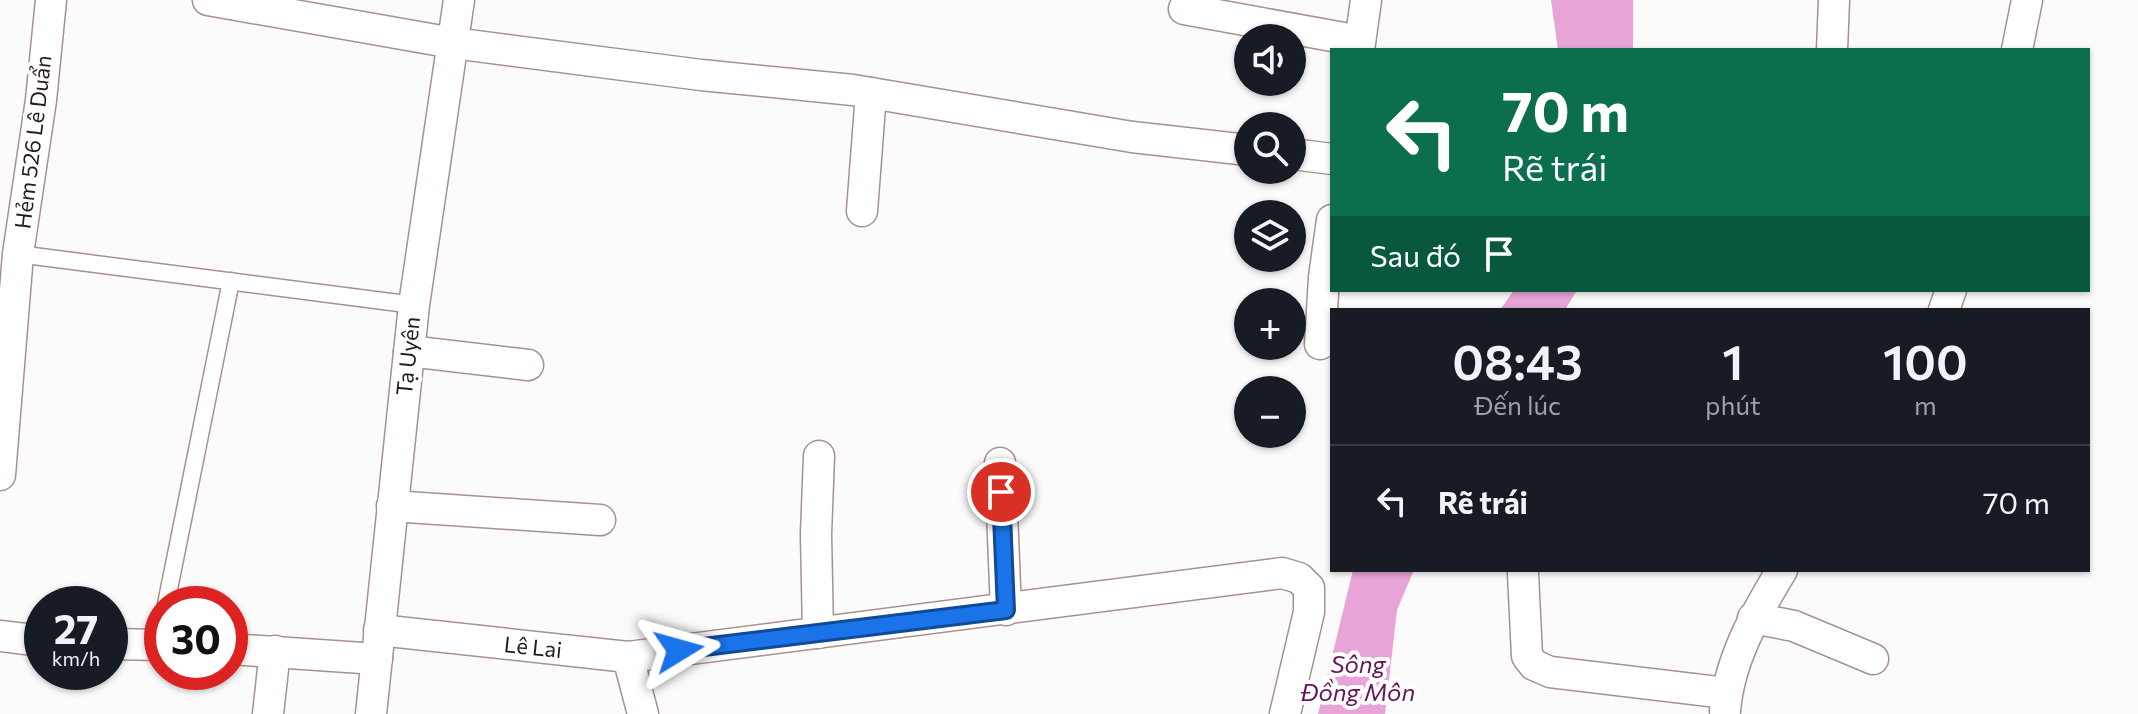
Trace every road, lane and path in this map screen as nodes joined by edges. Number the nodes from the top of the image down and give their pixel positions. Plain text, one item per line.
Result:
1 (51, 0) edge
2 (208, 0) edge
3 (459, 0) edge
4 (1366, 0) edge
5 (1834, 0) edge
6 (2027, 0) edge
7 (1184, 9) dead end
8 (453, 43) junction
9 (1359, 46) edge
10 (1832, 48) edge
11 (2017, 48) edge
12 (871, 93) junction
13 (1234, 148) edge
14 (1306, 156) edge
15 (1330, 159) edge
16 (862, 211) dead end
17 (1330, 234) edge
18 (18, 254) junction
19 (231, 281) junction
20 (414, 305) junction
21 (1320, 344) dead end
22 (409, 351) junction
23 (528, 365) dead end
24 (819, 456) dead end
25 (1000, 463) dead end
26 (0, 469) edge
27 (392, 506) junction
28 (600, 520) dead end
29 (1781, 572) edge
30 (1523, 574) dead end
31 (170, 586) edge
32 (1006, 610) junction
33 (1753, 618) junction
34 (818, 633) junction
35 (0, 636) edge
36 (24, 639) edge
37 (378, 644) junction
38 (248, 650) edge
39 (275, 651) junction
40 (628, 657) junction
41 (1873, 659) dead end
42 (1726, 704) edge
43 (268, 714) edge
44 (371, 714) edge
45 (643, 714) edge
46 (1285, 714) edge

1 - 18 street, Hẻm 526 Lê Duẩn
2 - 8 street
3 - 8 street, Tạ Uyên
4 - 9 street
5 - 10 street
6 - 11 street
7 - 9 street
8 - 12 street
8 - 20 street, Tạ Uyên
12 - 13 street
12 - 16 street
14 - 15 street
17 - 21 street
18 - 19 lane
18 - 26 street, Hẻm 526 Lê Duẩn
19 - 20 lane
19 - 31 lane
20 - 22 street, Tạ Uyên
22 - 23 street
22 - 27 street, Tạ Uyên
24 - 34 street
25 - 32 street
27 - 28 street
27 - 37 street, Tạ Uyên
29 - 33 street
30 - 42 street
32 - 34 street, Lê Lai
32 - 46 street, Lê Lai
33 - 41 street
33 - 42 street
34 - 40 street, Lê Lai
35 - 36 street
37 - 39 street, Lê Lai
37 - 40 street, Lê Lai
37 - 44 street, Tạ Uyên
38 - 39 street, Lê Lai
39 - 43 street
40 - 45 street

